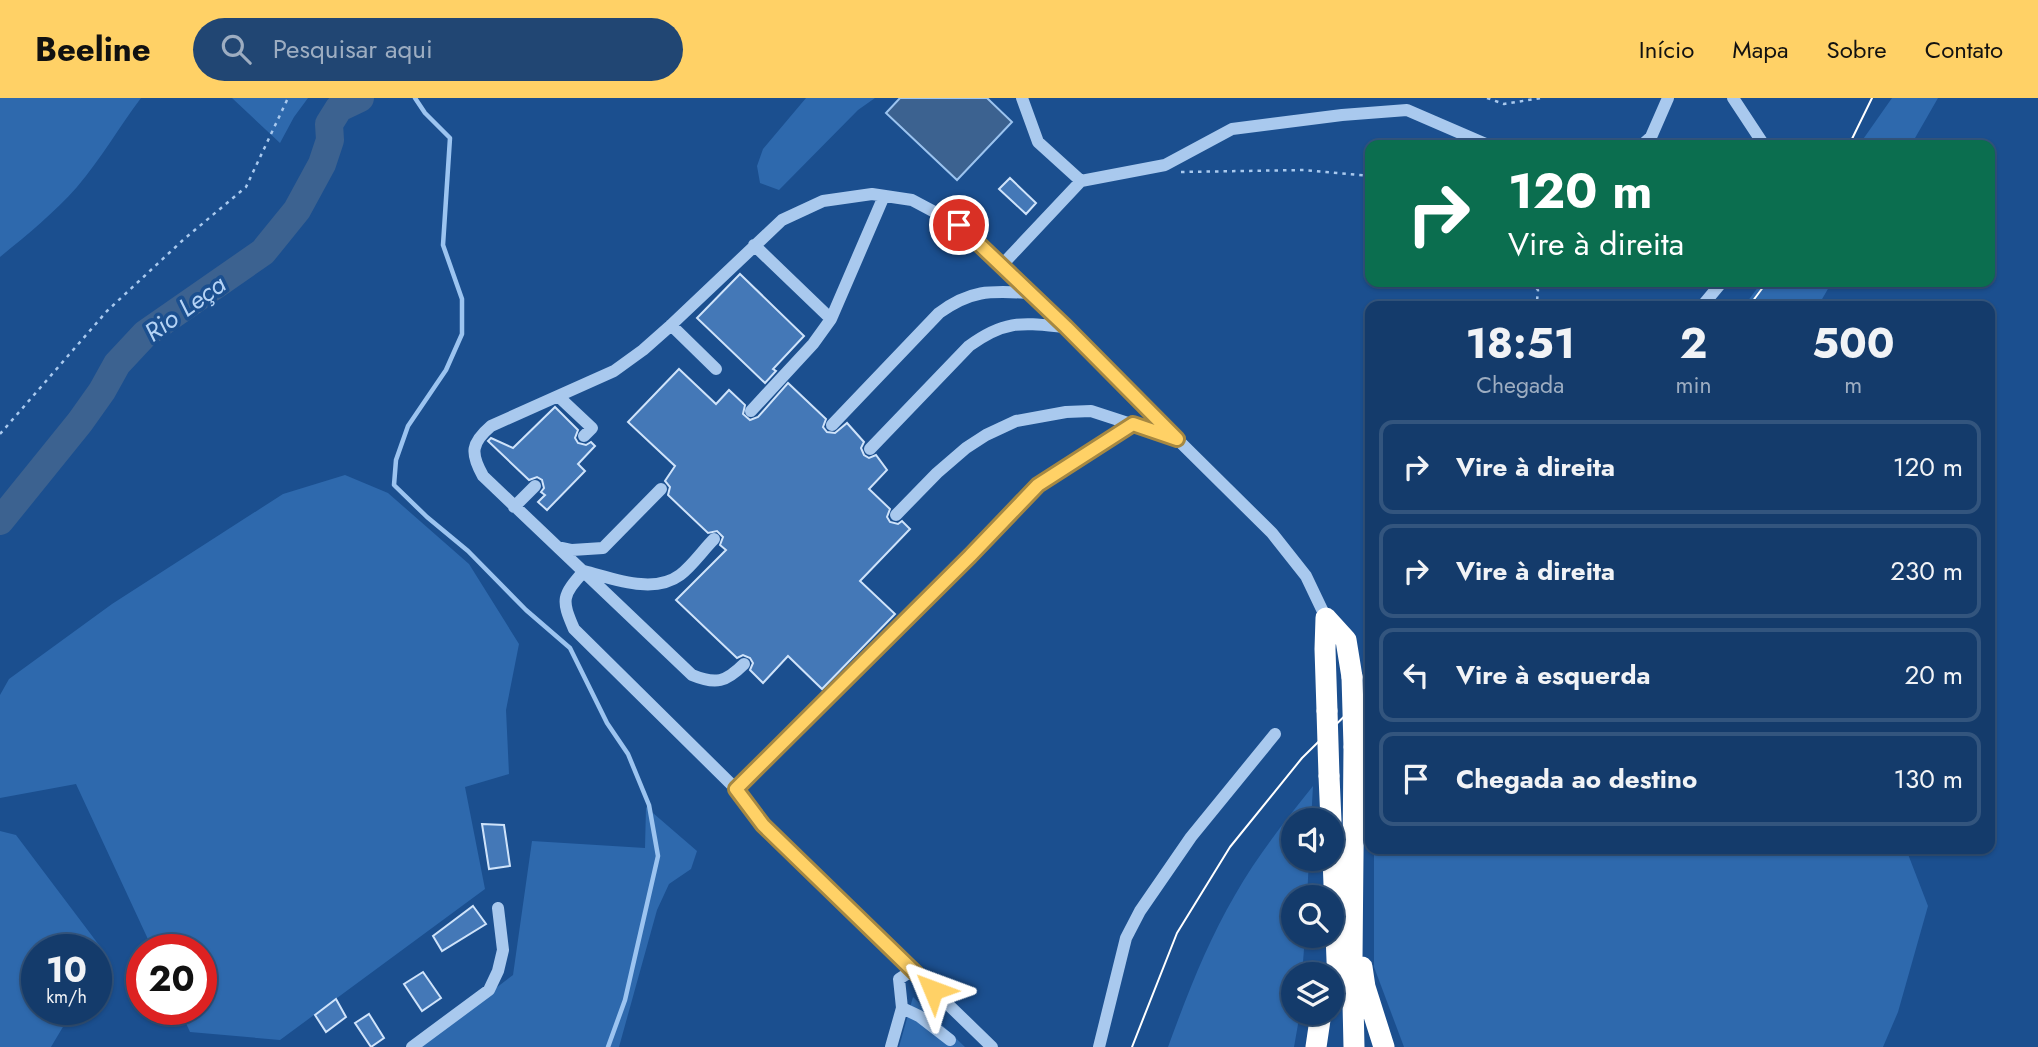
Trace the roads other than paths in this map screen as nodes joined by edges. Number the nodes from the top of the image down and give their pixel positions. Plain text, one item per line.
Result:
1 (1022, 98) edge
2 (1668, 98) edge
3 (1733, 98) edge
4 (1477, 140) edge
5 (1648, 140) edge
6 (1762, 140) edge
7 (1081, 181) junction
8 (884, 196) junction
9 (754, 245) junction
10 (1002, 265) junction
11 (1718, 287) edge
12 (1030, 293) junction
13 (1706, 301) edge
14 (831, 319) junction
15 (671, 325) junction
16 (1066, 327) junction
17 (716, 369) dead end
18 (559, 397) junction
19 (751, 411) dead end
20 (1133, 424) junction
21 (832, 425) dead end
22 (584, 436) dead end
23 (1177, 439) junction
24 (870, 449) dead end
25 (535, 486) dead end
26 (662, 489) dead end
27 (514, 508) junction
28 (896, 515) dead end
29 (714, 539) dead end
30 (554, 546) junction
31 (584, 571) junction
32 (1326, 618) junction
33 (744, 664) dead end
34 (1275, 734) dead end
35 (736, 789) junction
36 (1330, 808) edge
37 (1342, 885) edge
38 (498, 908) dead end
39 (1344, 918) edge
40 (1344, 946) edge
41 (1340, 948) edge
42 (913, 970) junction
43 (902, 1008) junction
44 (1319, 1025) edge
45 (950, 1040) dead end
46 (412, 1047) edge
47 (891, 1047) edge
48 (992, 1047) edge
49 (1099, 1047) edge
50 (1316, 1047) edge
51 (1339, 1047) edge
52 (1354, 1047) edge
53 (1384, 1047) edge

1 - 7 street
2 - 5 street
3 - 6 street
4 - 7 street
7 - 10 street
8 - 9 street
8 - 10 street
8 - 14 street
9 - 14 street
9 - 15 street
10 - 12 street
11 - 13 street
12 - 16 street
12 - 21 street
14 - 19 street
15 - 17 street
15 - 18 street
16 - 23 street
16 - 24 street
18 - 22 street
18 - 27 street
20 - 23 street
20 - 28 street
20 - 35 street
23 - 32 street
25 - 27 street
26 - 30 street
27 - 30 street
29 - 31 street
30 - 31 street
31 - 33 street
31 - 35 street
32 - 36 highway, bridge
32 - 37 highway, bridge
34 - 49 street
35 - 42 street
38 - 46 street
39 - 53 highway
40 - 52 highway
41 - 51 highway
42 - 43 street
42 - 48 street
43 - 45 street
43 - 47 street
44 - 50 highway

